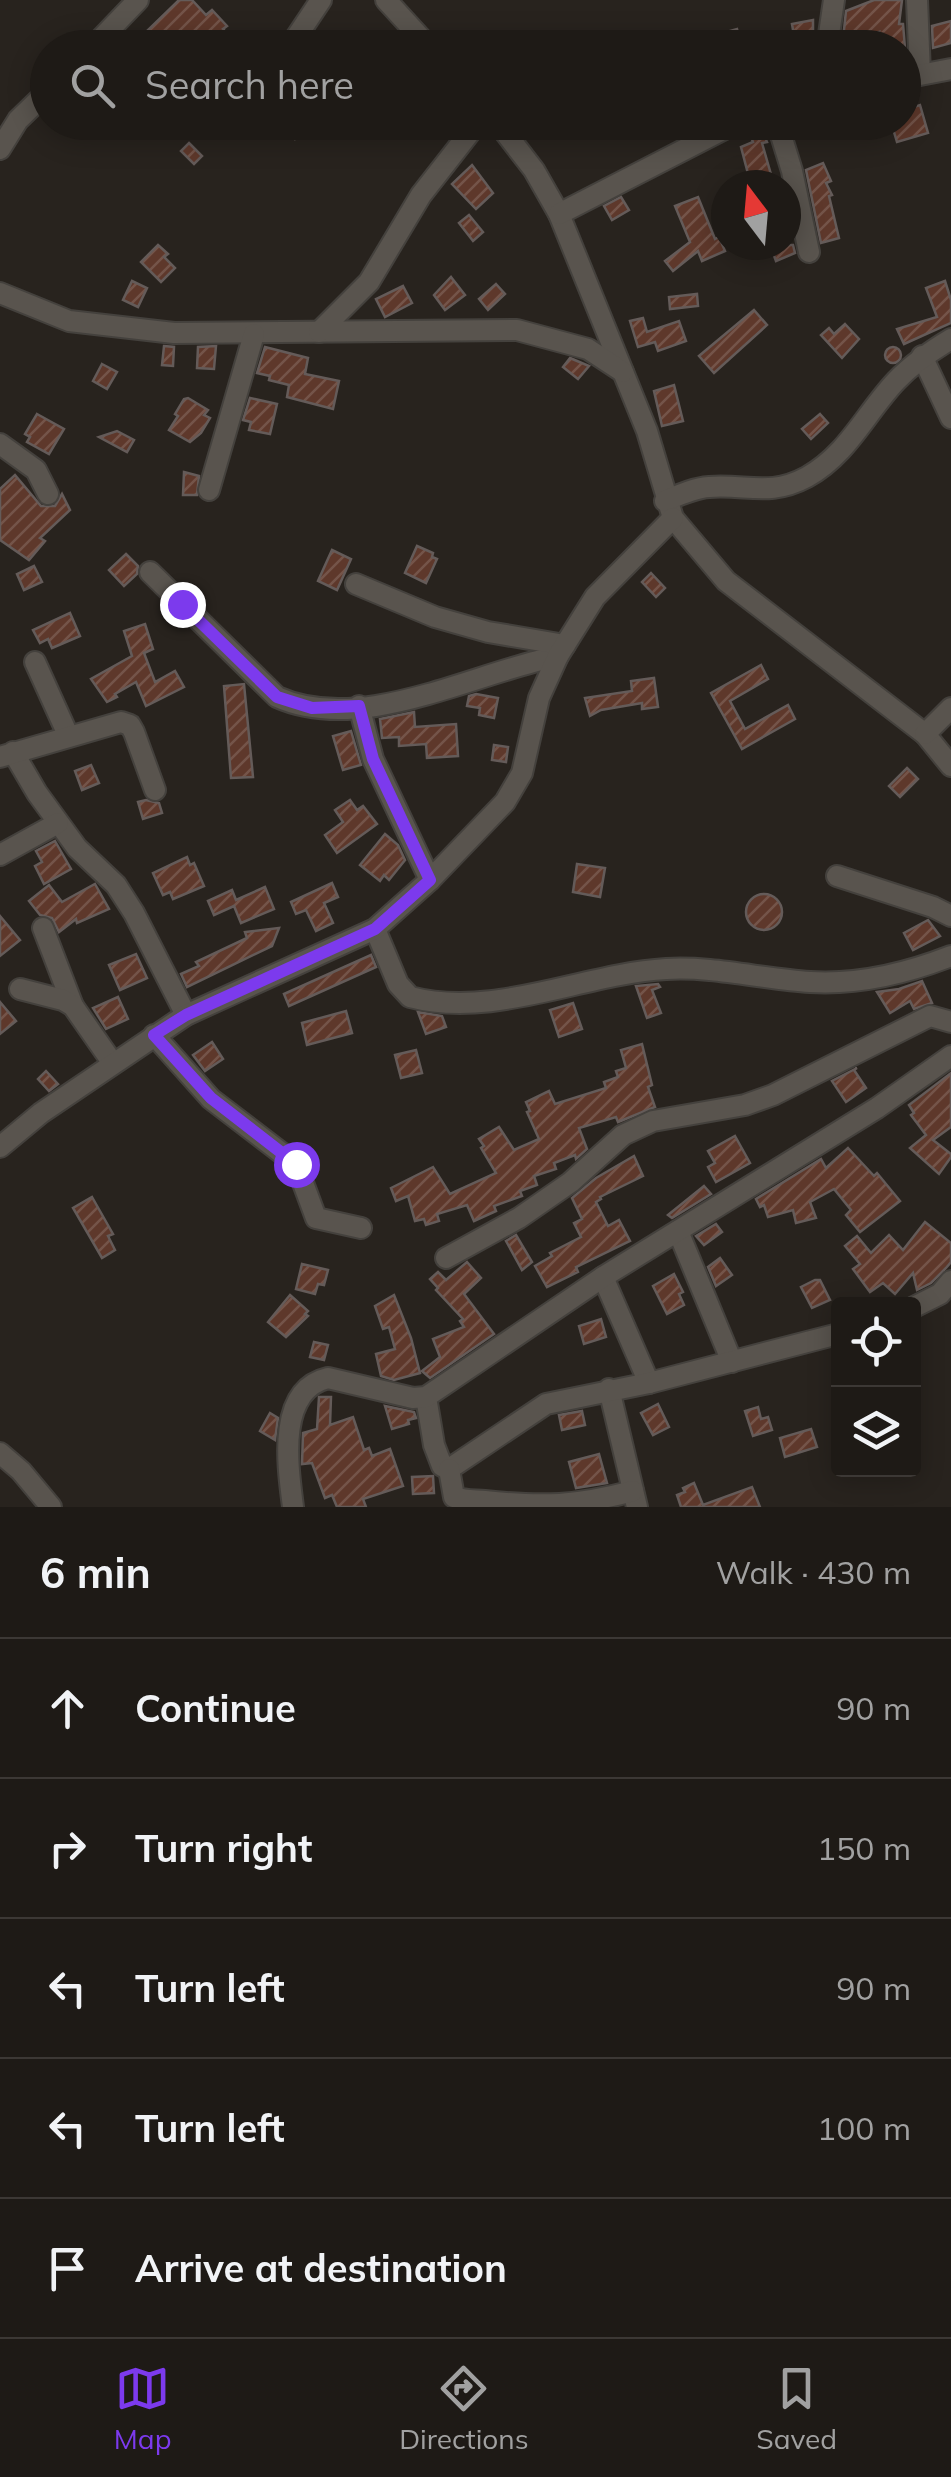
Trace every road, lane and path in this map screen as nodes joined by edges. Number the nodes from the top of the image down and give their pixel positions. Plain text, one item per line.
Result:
1 (138, 0) edge
2 (321, 0) edge
3 (386, 0) edge
4 (834, 0) edge
5 (917, 0) edge
6 (109, 30) edge
7 (301, 30) edge
8 (414, 30) edge
9 (830, 30) edge
10 (915, 30) edge
11 (951, 69) edge
12 (921, 74) edge
13 (9, 115) edge
14 (464, 140) edge
15 (511, 140) edge
16 (703, 140) edge
17 (783, 140) edge
18 (0, 149) edge
19 (559, 214) junction
20 (809, 252) dead end
21 (0, 293) edge
22 (319, 332) junction
23 (254, 334) junction
24 (951, 339) edge
25 (922, 356) junction
26 (624, 374) junction
27 (951, 418) edge
28 (0, 444) edge
29 (209, 490) dead end
30 (48, 494) dead end
31 (669, 509) junction
32 (150, 572) dead end
33 (356, 584) dead end
34 (561, 651) junction
35 (35, 662) dead end
36 (359, 706) junction
37 (951, 708) edge
38 (925, 734) junction
39 (68, 736) junction
40 (7, 754) edge
41 (951, 766) edge
42 (155, 790) dead end
43 (58, 824) junction
44 (0, 855) edge
45 (837, 876) dead end
46 (430, 880) junction
47 (951, 916) edge
48 (43, 928) dead end
49 (375, 929) junction
50 (951, 956) edge
51 (20, 989) dead end
52 (73, 1006) junction
53 (186, 1015) junction
54 (951, 1022) edge
55 (154, 1035) junction
56 (951, 1056) edge
57 (112, 1062) junction
58 (0, 1145) edge
59 (362, 1228) dead end
60 (678, 1231) junction
61 (446, 1258) dead end
62 (603, 1277) junction
63 (951, 1281) edge
64 (921, 1304) edge
65 (831, 1336) edge
66 (732, 1362) junction
67 (650, 1383) junction
68 (610, 1389) junction
69 (426, 1397) junction
70 (0, 1453) edge
71 (449, 1469) junction
72 (635, 1499) edge
73 (51, 1507) edge
74 (293, 1507) edge

1 - 6 street
2 - 7 street
3 - 8 street
4 - 9 street
5 - 10 street
11 - 12 street
13 - 18 street
14 - 22 street
15 - 19 street
16 - 19 street
17 - 20 street
19 - 26 street
21 - 23 street
22 - 23 street
22 - 26 street
23 - 29 street
24 - 25 street
25 - 27 street
25 - 31 street
26 - 31 street
28 - 30 street
31 - 34 street
31 - 38 street
32 - 36 street
33 - 34 street
34 - 36 street
34 - 46 street
35 - 39 street
36 - 46 street
37 - 38 street
38 - 41 street
39 - 40 street
39 - 42 street
40 - 43 street
43 - 44 street
43 - 53 street
45 - 47 street
46 - 49 street
48 - 52 street
49 - 50 street
49 - 53 street
51 - 52 street
52 - 57 street
53 - 55 street
54 - 61 street
55 - 57 street
55 - 59 street
56 - 60 street
57 - 58 street
60 - 62 street
60 - 66 street
62 - 67 street
62 - 69 street
63 - 64 street
65 - 66 street
66 - 67 street
67 - 68 street
68 - 71 street
68 - 72 street
69 - 71 street
69 - 74 street
70 - 73 street
71 - 72 street

